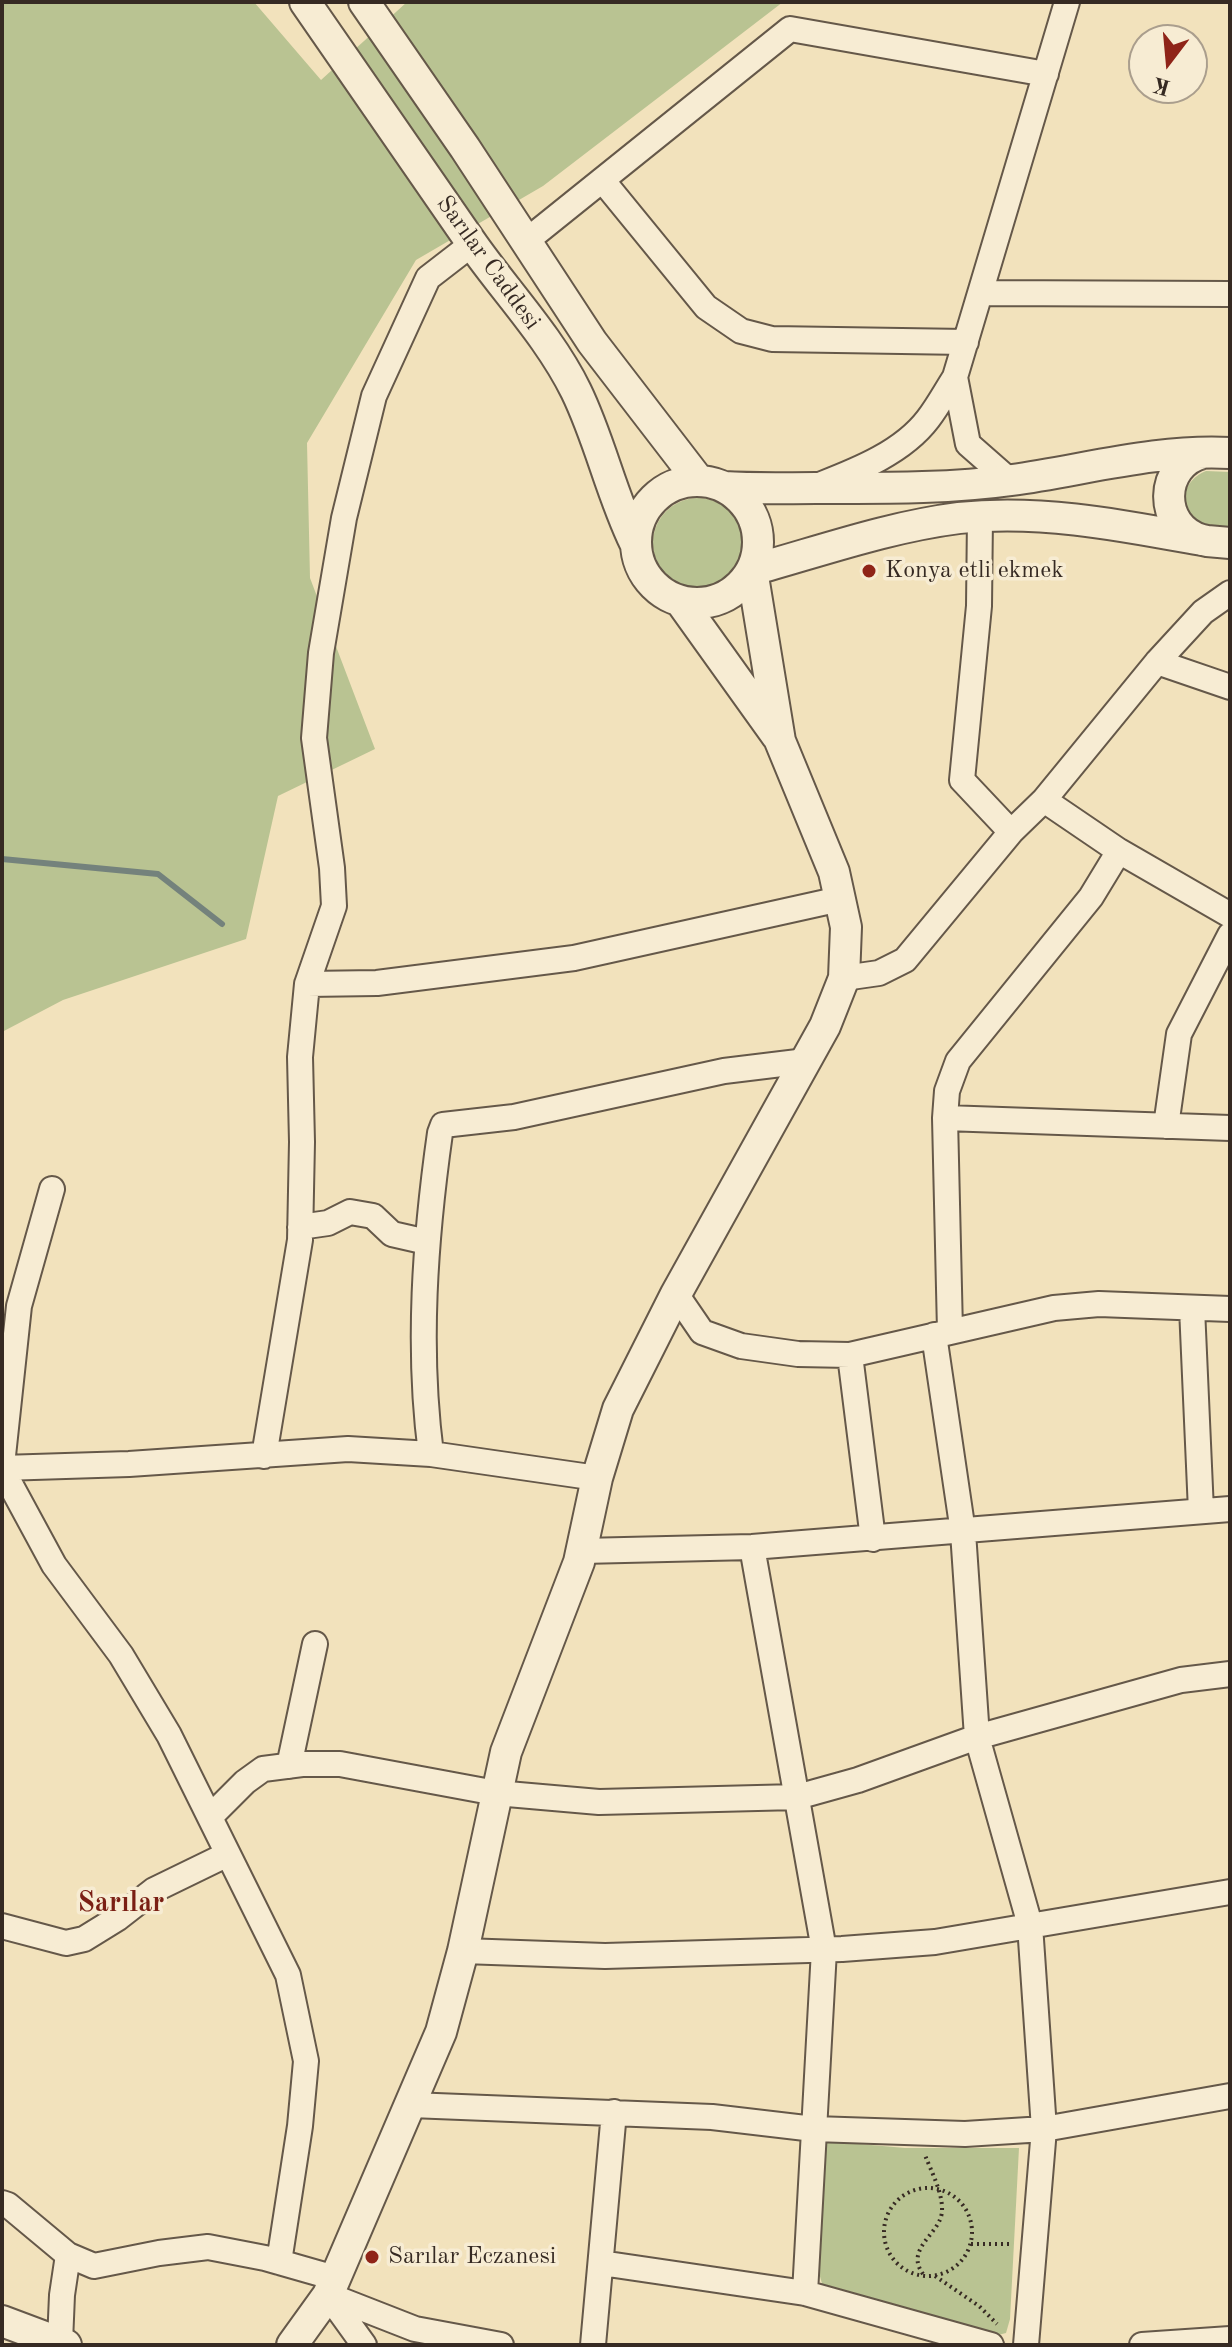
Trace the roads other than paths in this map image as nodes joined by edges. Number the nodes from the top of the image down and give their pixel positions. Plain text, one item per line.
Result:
1 (305, 2) edge
2 (364, 2) edge
3 (1067, 2) edge
4 (1046, 74) junction
5 (603, 181) junction
6 (525, 242) junction
7 (472, 244) junction
8 (981, 293) junction
9 (1230, 294) edge
10 (966, 342) junction
11 (955, 377) junction
12 (1220, 452) edge
13 (1009, 480) junction
14 (712, 484) junction
15 (812, 488) junction
16 (980, 517) junction
17 (1219, 542) edge
18 (635, 543) junction
19 (752, 570) junction
20 (1230, 593) edge
21 (681, 602) junction
22 (1157, 662) junction
23 (1230, 687) edge
24 (780, 741) junction
25 (1044, 800) junction
26 (1011, 832) junction
27 (1119, 851) junction
28 (840, 899) junction
29 (1230, 915) edge
30 (1230, 935) edge
31 (844, 978) junction
32 (307, 984) junction
33 (806, 1061) junction
34 (945, 1118) junction
35 (1166, 1126) junction
36 (1230, 1128) edge
37 (52, 1189) dead end
38 (300, 1227) junction
39 (427, 1242) junction
40 (676, 1294) junction
41 (1192, 1308) junction
42 (1230, 1309) edge
43 (942, 1333) junction
44 (850, 1355) junction
45 (431, 1454) junction
46 (264, 1456) junction
47 (2, 1468) edge
48 (597, 1478) junction
49 (1230, 1509) edge
50 (1201, 1511) junction
51 (963, 1532) junction
52 (873, 1539) junction
53 (752, 1547) junction
54 (582, 1551) junction
55 (315, 1644) dead end
56 (1230, 1674) edge
57 (977, 1737) junction
58 (289, 1766) junction
59 (496, 1793) junction
60 (797, 1797) junction
61 (210, 1817) junction
62 (228, 1854) junction
63 (1230, 1892) edge
64 (1030, 1925) junction
65 (2, 1926) edge
66 (824, 1950) junction
67 (463, 1951) junction
68 (1230, 2096) edge
69 (411, 2105) junction
70 (614, 2112) junction
71 (814, 2129) junction
72 (1044, 2129) junction
73 (2, 2203) edge
74 (68, 2255) junction
75 (279, 2262) junction
76 (601, 2263) junction
77 (332, 2287) junction
78 (805, 2293) junction
79 (2, 2321) edge
80 (1230, 2339) edge
81 (1008, 2341) edge
82 (63, 2343) edge
83 (298, 2343) edge
84 (364, 2345) edge
85 (501, 2345) edge
86 (593, 2345) edge
87 (1142, 2345) edge

1 - 7 street, Sarılar Caddesi
2 - 6 street, Sarılar Caddesi
3 - 4 street
4 - 5 street
4 - 8 street
5 - 6 street
5 - 10 street
6 - 14 street, Sarılar Caddesi
7 - 18 street, Sarılar Caddesi
7 - 32 street
8 - 9 street
8 - 10 street
10 - 11 street
11 - 13 street
11 - 15 street
12 - 13 street
12 - 17 street
13 - 15 street
14 - 15 street
14 - 18 street
14 - 19 street, Sarılar Caddesi
16 - 17 street
16 - 19 street
16 - 26 street
18 - 21 street, Sarılar Caddesi
19 - 21 street
19 - 24 street, Sarılar Caddesi
20 - 22 street
21 - 24 street, Sarılar Caddesi
22 - 23 street
22 - 25 street
24 - 28 street, Sarılar Caddesi
25 - 26 street
25 - 27 street
26 - 31 street
27 - 29 street
27 - 34 street
28 - 31 street, Sarılar Caddesi
28 - 32 street
30 - 35 street
31 - 33 street, Sarılar Caddesi
32 - 38 street
33 - 39 street
33 - 40 street, Sarılar Caddesi
34 - 35 street
34 - 43 street
35 - 36 street
37 - 47 street
38 - 39 street
38 - 46 street
39 - 45 street
40 - 44 street
40 - 48 street, Sarılar Caddesi
41 - 42 street
41 - 43 street
41 - 50 street
43 - 44 street
43 - 51 street
44 - 52 street
45 - 46 street
45 - 48 street
46 - 47 street
47 - 61 street
48 - 54 street, Sarılar Caddesi
49 - 50 street
50 - 51 street
51 - 52 street
51 - 57 street
52 - 53 street
53 - 54 street
53 - 60 street
54 - 59 street, Sarılar Caddesi
55 - 58 street
56 - 57 street
57 - 60 street
57 - 64 street
58 - 59 street
58 - 61 street
59 - 60 street
59 - 67 street, Sarılar Caddesi
60 - 66 street
61 - 62 street
62 - 65 street
62 - 75 street
63 - 64 street
64 - 66 street
64 - 72 street
66 - 67 street
66 - 71 street
67 - 69 street, Sarılar Caddesi
68 - 72 street
69 - 70 street
69 - 77 street, Sarılar Caddesi
70 - 71 street
70 - 76 street
71 - 72 street
71 - 78 street
72 - 81 street
73 - 74 street
74 - 75 street
74 - 82 street
75 - 77 street
76 - 78 street
76 - 86 street
77 - 83 street, Sarılar Caddesi
77 - 84 street
77 - 85 street
78 - 81 street
79 - 82 street
80 - 87 street

